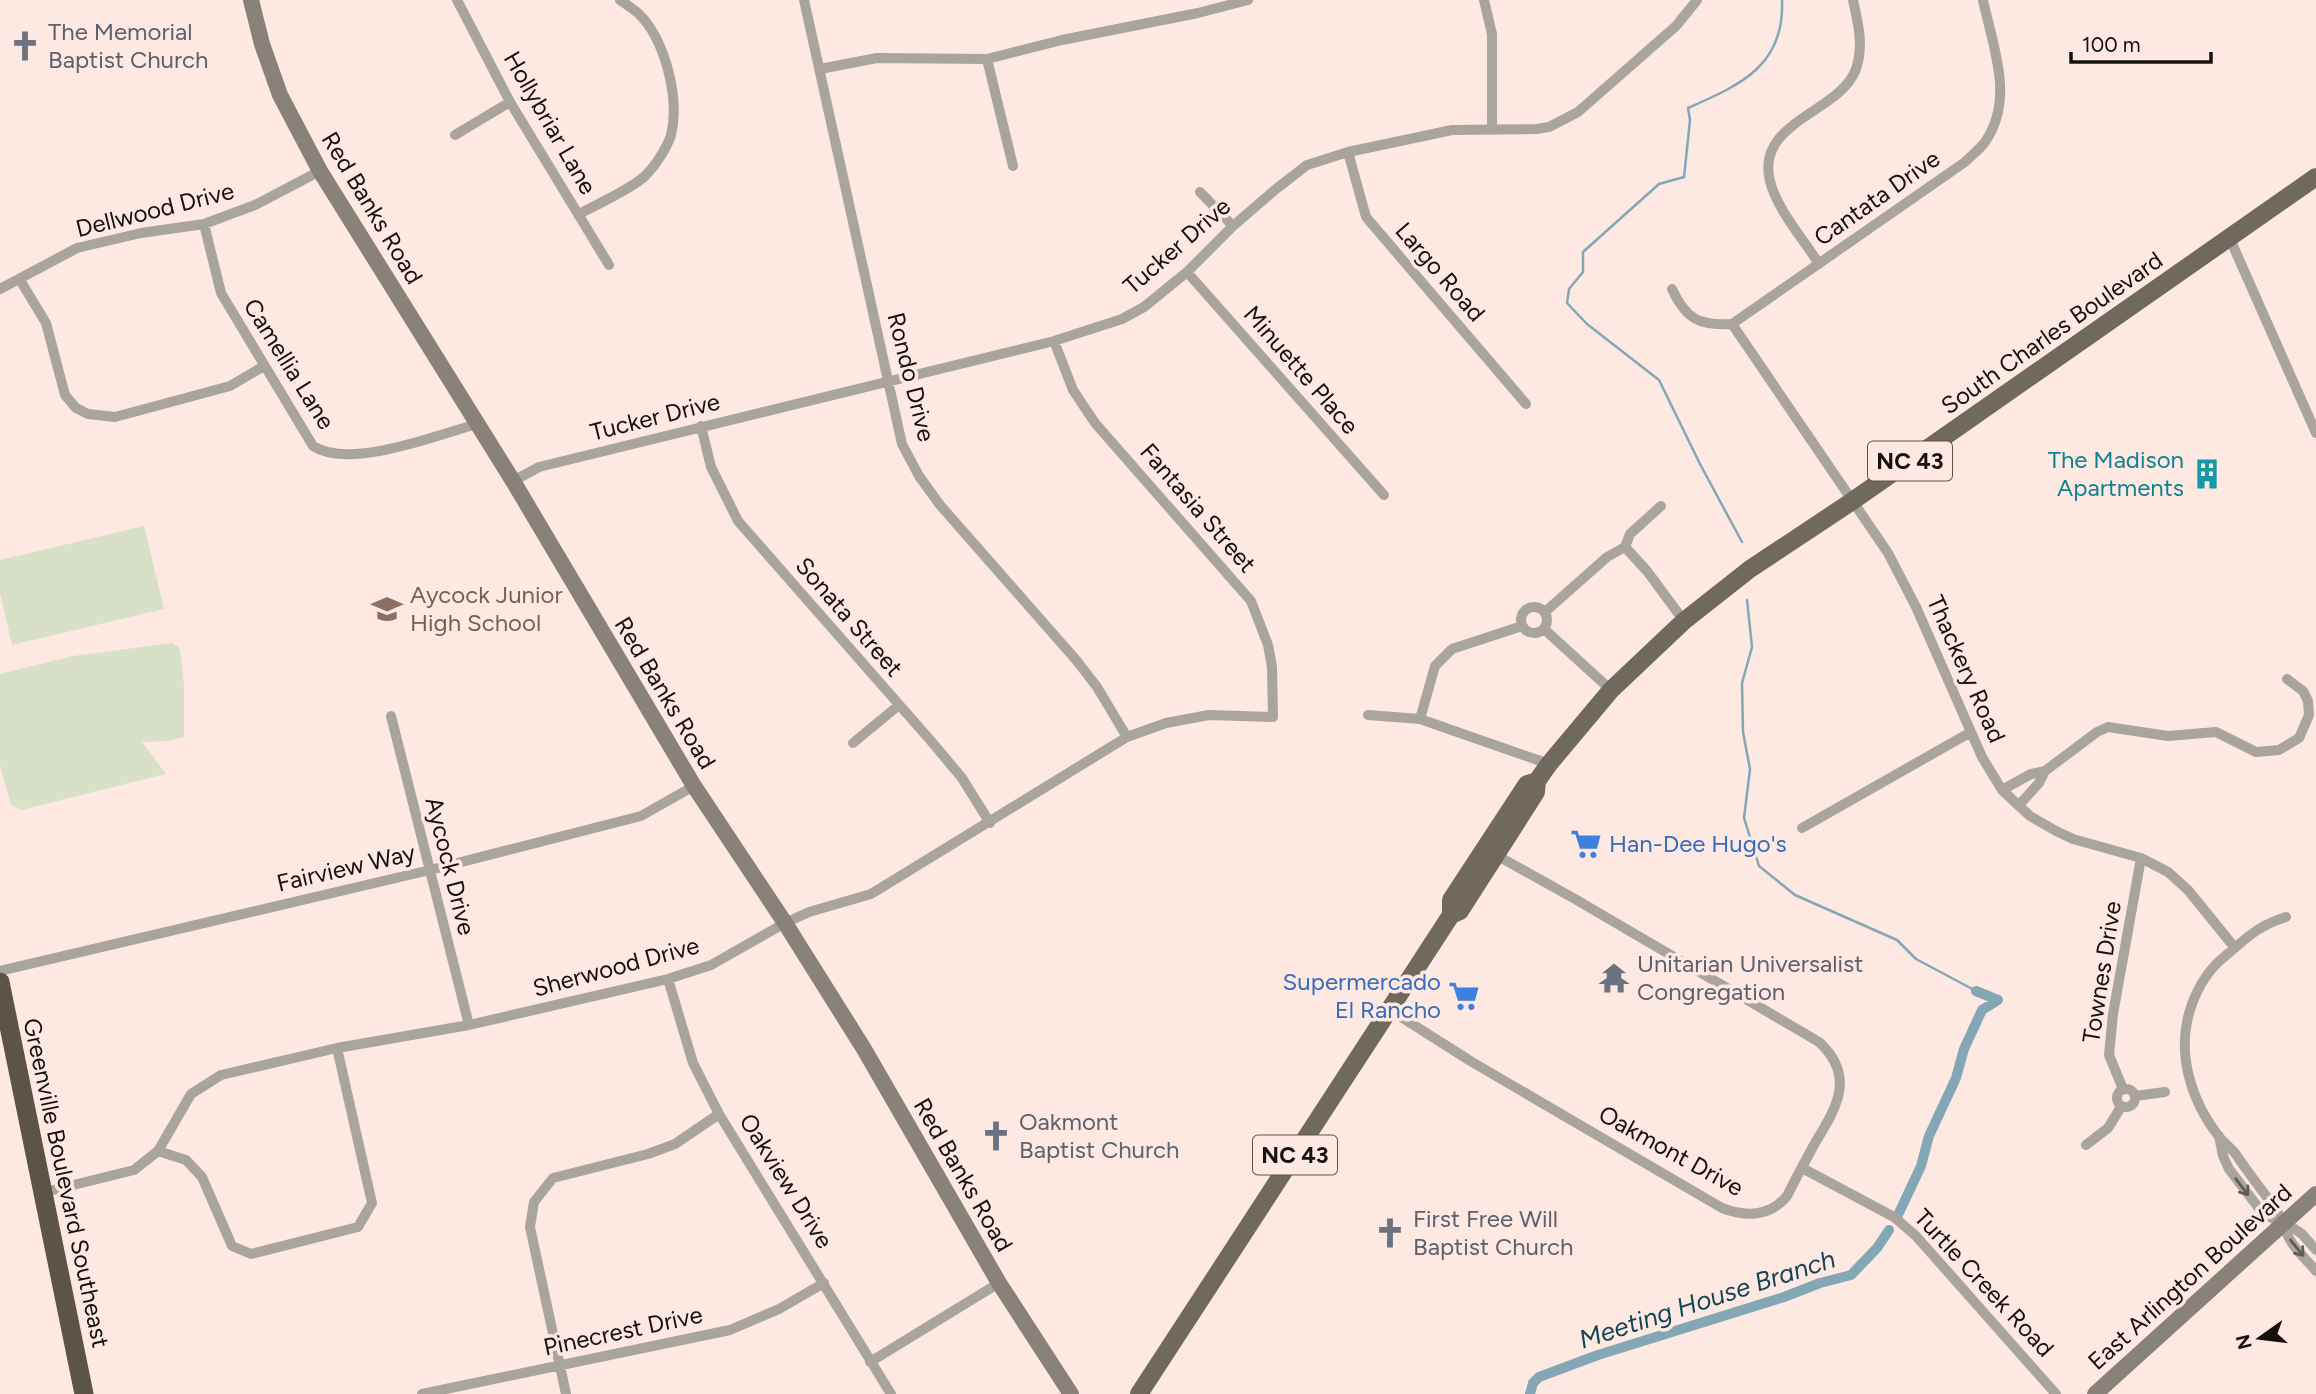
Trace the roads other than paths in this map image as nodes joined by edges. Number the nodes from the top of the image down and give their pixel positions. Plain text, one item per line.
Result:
1 (251, 0) edge
2 (457, 0) edge
3 (620, 0) edge
4 (804, 0) edge
5 (1248, 0) edge
6 (1484, 0) edge
7 (1697, 0) edge
8 (1853, 0) edge
9 (1983, 0) edge
10 (987, 59) junction
11 (820, 69) junction
12 (510, 102) junction
13 (1492, 128) junction
14 (455, 135) dead end
15 (1348, 152) junction
16 (1013, 166) dead end
17 (320, 171) junction
18 (2316, 177) edge
19 (1200, 192) dead end
20 (579, 214) junction
21 (204, 223) junction
22 (1233, 226) junction
23 (2230, 239) junction
24 (1819, 264) junction
25 (609, 265) dead end
26 (1187, 272) junction
27 (20, 280) junction
28 (0, 289) edge
29 (1672, 289) dead end
30 (1732, 324) junction
31 (1054, 341) junction
32 (264, 366) junction
33 (889, 380) junction
34 (1526, 404) dead end
35 (477, 424) junction
36 (701, 426) junction
37 (2316, 433) edge
38 (513, 481) junction
39 (1384, 495) dead end
40 (1851, 502) junction
41 (1661, 506) dead end
42 (1625, 547) junction
43 (1545, 612) junction
44 (1684, 621) junction
45 (1522, 626) junction
46 (1544, 629) junction
47 (2287, 678) dead end
48 (1611, 690) junction
49 (899, 705) junction
50 (1368, 715) dead end
51 (391, 716) dead end
52 (1273, 717) joint
53 (1420, 719) junction
54 (1971, 732) junction
55 (1127, 737) junction
56 (853, 743) dead end
57 (1549, 764) junction
58 (2045, 771) junction
59 (1530, 785) junction
60 (695, 786) junction
61 (2002, 790) junction
62 (2019, 805) junction
63 (989, 823) junction
64 (1802, 828) dead end
65 (1496, 855) junction
66 (2141, 858) junction
67 (430, 870) junction
68 (1457, 910) junction
69 (2286, 917) dead end
70 (785, 923) junction
71 (2235, 948) junction
72 (0, 971) edge
73 (668, 979) junction
74 (0, 982) edge
75 (1390, 1010) junction
76 (469, 1025) junction
77 (337, 1048) junction
78 (2123, 1089) junction
79 (2165, 1092) dead end
80 (2135, 1096) junction
81 (2122, 1107) junction
82 (719, 1114) junction
83 (2086, 1145) dead end
84 (158, 1151) junction
85 (1801, 1167) junction
86 (45, 1192) junction
87 (2316, 1194) edge
88 (2284, 1222) junction
89 (2316, 1250) edge
90 (2316, 1270) edge
91 (824, 1283) junction
92 (999, 1283) junction
93 (870, 1362) junction
94 (560, 1365) junction
95 (84, 1394) edge
96 (422, 1394) edge
97 (566, 1394) edge
98 (891, 1394) edge
99 (1070, 1394) edge
100 (1139, 1394) edge
101 (2056, 1394) edge
102 (2095, 1394) edge

1 - 17 street, Red Banks Road
2 - 12 street, Hollybriar Lane
3 - 20 street
4 - 11 street, Rondo Drive
5 - 10 street
6 - 13 street
7 - 13 street, Tucker Drive
8 - 24 street
9 - 24 street, Cantata Drive
10 - 11 street
10 - 16 street
11 - 33 street, Rondo Drive
12 - 14 street
12 - 20 street, Hollybriar Lane
13 - 15 street, Tucker Drive
15 - 22 street, Tucker Drive
15 - 34 street, Largo Road
17 - 21 street, Dellwood Drive
17 - 35 street, Red Banks Road
18 - 23 main road, South Charles Boulevard / NC 43
19 - 22 street
20 - 25 street, Hollybriar Lane
21 - 27 street, Dellwood Drive
21 - 32 street, Camellia Lane
22 - 26 street, Tucker Drive
23 - 37 street
23 - 40 main road, South Charles Boulevard / NC 43
24 - 30 street, Cantata Drive
26 - 31 street, Tucker Drive
26 - 39 street, Minuette Place
27 - 28 street, Dellwood Drive
27 - 32 street
29 - 30 street
30 - 40 street, Thackery Road
31 - 33 street, Tucker Drive
31 - 52 street, Fantasia Street
32 - 35 street, Camellia Lane
33 - 36 street, Tucker Drive
33 - 55 street, Rondo Drive
35 - 38 street, Red Banks Road
36 - 38 street, Tucker Drive
36 - 49 street, Sonata Street
38 - 60 street, Red Banks Road
40 - 44 main road, South Charles Boulevard / NC 43
40 - 54 street, Thackery Road
41 - 42 street
42 - 43 street
42 - 44 street
43 - 45 street
43 - 46 street
44 - 48 main road, South Charles Boulevard / NC 43
45 - 46 street
45 - 53 street
46 - 48 street
47 - 58 street
48 - 57 main road, South Charles Boulevard / NC 43
49 - 56 street
49 - 63 street, Sonata Street
50 - 53 street
51 - 67 street, Aycock Drive
52 - 55 street, Sherwood Drive
53 - 57 street
54 - 61 street, Thackery Road
54 - 64 street
55 - 63 street, Sherwood Drive
57 - 59 main road, South Charles Boulevard / NC 43
58 - 61 street
58 - 62 street
59 - 65 main road, South Charles Boulevard / NC 43
59 - 68 main road, South Charles Boulevard / NC 43
60 - 67 street, Fairview Way
60 - 70 street, Red Banks Road
61 - 62 street, Thackery Road
62 - 66 street, Thackery Road
63 - 70 street, Sherwood Drive
65 - 68 main road, South Charles Boulevard / NC 43
65 - 85 street, Oakmont Drive
66 - 71 street, Thackery Road
66 - 78 street, Townes Drive
67 - 72 street, Fairview Way
67 - 76 street, Aycock Drive
68 - 75 main road, South Charles Boulevard / NC 43
69 - 71 street
70 - 73 street, Sherwood Drive
70 - 92 street, Red Banks Road
71 - 88 street
73 - 76 street, Sherwood Drive
73 - 82 street, Oakview Drive
74 - 86 highway, Greenville Boulevard Southeast
75 - 85 street, Oakmont Drive
75 - 100 main road, South Charles Boulevard / NC 43
76 - 77 street, Sherwood Drive
77 - 84 street, Sherwood Drive
77 - 84 street
78 - 80 street
78 - 81 street
79 - 80 street
80 - 81 street
81 - 83 street
82 - 91 street, Oakview Drive
82 - 94 street
84 - 86 street, Sherwood Drive
85 - 101 street, Turtle Creek Road
86 - 95 highway, Greenville Boulevard Southeast
87 - 88 street, East Arlington Boulevard
88 - 89 street
88 -> 90 street
88 - 102 street, East Arlington Boulevard
91 - 93 street, Oakview Drive
91 - 94 street, Pinecrest Drive
92 - 93 street
92 - 99 street, Red Banks Road
93 - 98 street, Oakview Drive
94 - 96 street, Pinecrest Drive
94 - 97 street

